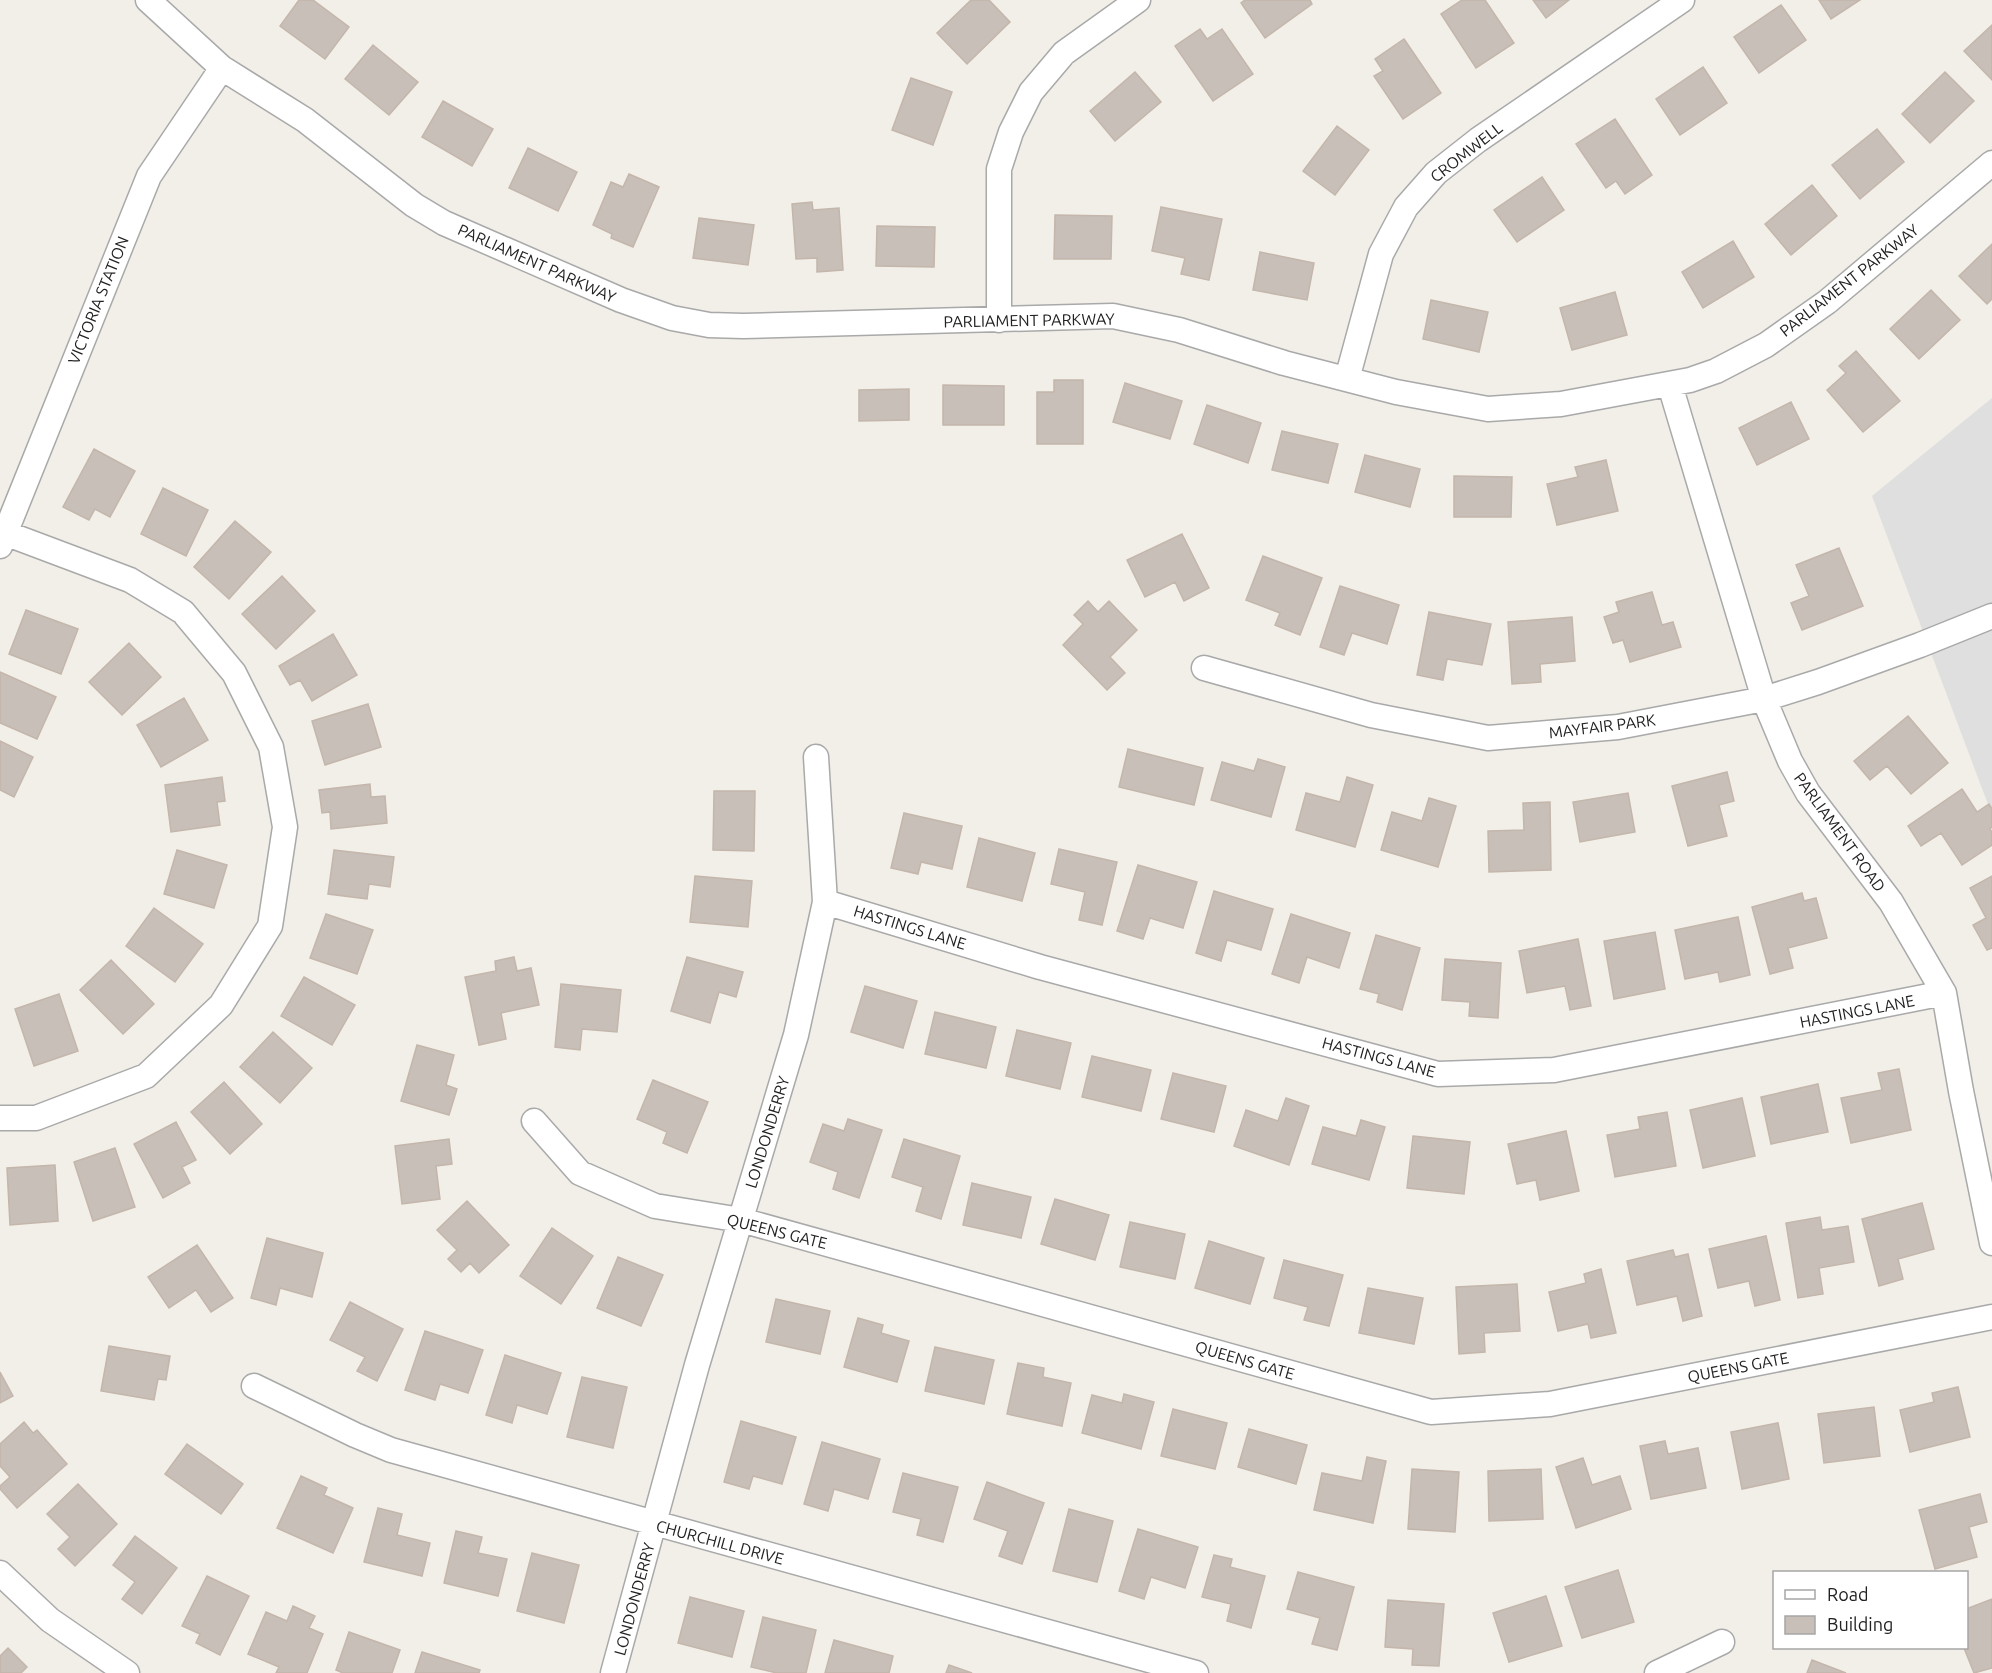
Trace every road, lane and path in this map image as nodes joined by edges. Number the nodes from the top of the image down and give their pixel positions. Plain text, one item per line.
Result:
1 (148, 0) edge
2 (1138, 0) edge
3 (1682, 0) edge
4 (222, 68) junction
5 (1992, 163) edge
6 (999, 320) junction
7 (1347, 379) junction
8 (1670, 385) junction
9 (3, 539) edge
10 (1992, 616) edge
11 (1204, 668) dead end
12 (1764, 699) junction
13 (816, 757) dead end
14 (825, 902) junction
15 (1944, 993) junction
16 (0, 1118) edge
17 (534, 1121) dead end
18 (741, 1220) junction
19 (1992, 1242) edge
20 (1992, 1317) edge
21 (254, 1386) dead end
22 (654, 1524) junction
23 (0, 1573) edge
24 (1722, 1641) dead end
25 (128, 1673) edge
26 (613, 1673) edge
27 (1196, 1673) edge
28 (1657, 1673) edge

1 - 4 street, PARLIAMENT PARKWAY
2 - 6 street
3 - 7 street, CROMWELL
4 - 6 street, PARLIAMENT PARKWAY
4 - 9 street, VICTORIA STATION
5 - 8 street, PARLIAMENT PARKWAY
6 - 7 street, PARLIAMENT PARKWAY
7 - 8 street, PARLIAMENT PARKWAY
8 - 12 street, PARLIAMENT ROAD
9 - 16 street
10 - 12 street, MAYFAIR PARK
11 - 12 street, MAYFAIR PARK
12 - 15 street, PARLIAMENT ROAD
13 - 14 street, LONDONDERRY
14 - 15 street, HASTINGS LANE
14 - 18 street, LONDONDERRY
15 - 19 street, PARLIAMENT ROAD
17 - 18 street, QUEENS GATE
18 - 20 street, QUEENS GATE
18 - 22 street, LONDONDERRY
21 - 22 street, CHURCHILL DRIVE
22 - 26 street, LONDONDERRY
22 - 27 street, CHURCHILL DRIVE
23 - 25 street
24 - 28 street

